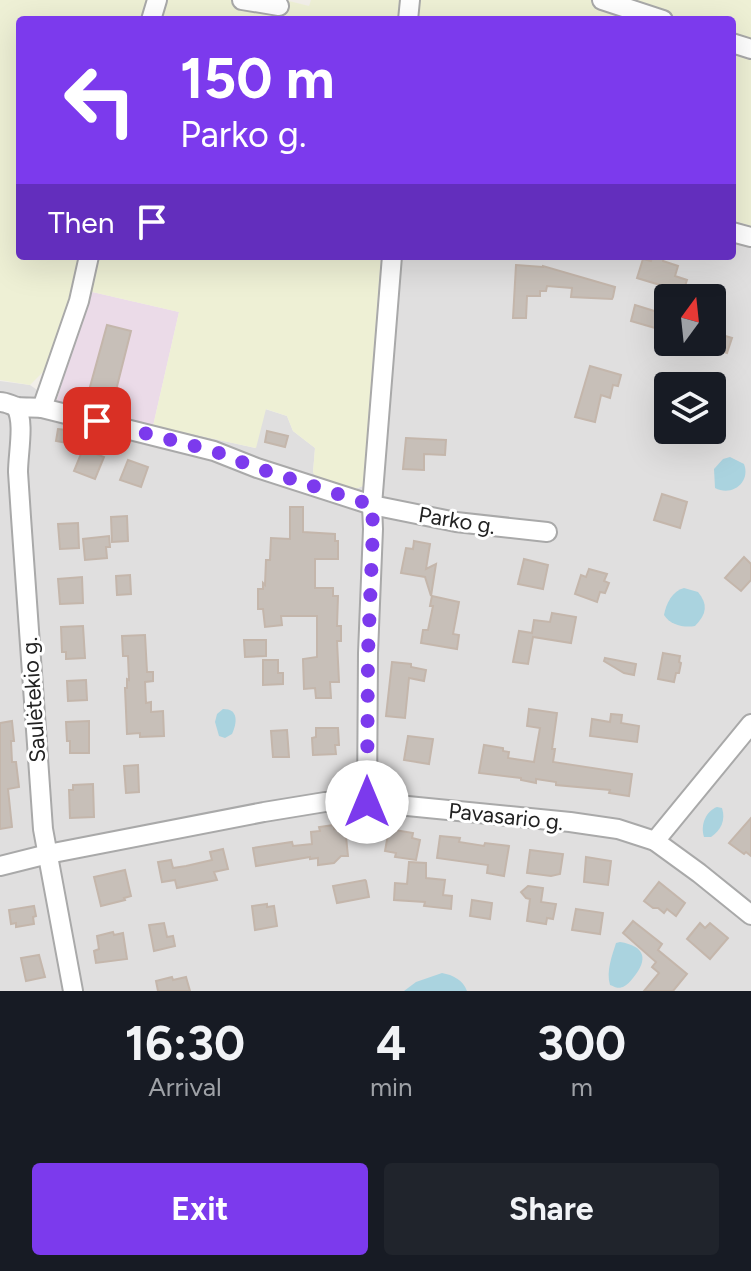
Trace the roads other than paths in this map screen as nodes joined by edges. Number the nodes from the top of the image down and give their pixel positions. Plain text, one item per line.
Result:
1 (242, 0) edge
2 (602, 0) edge
3 (279, 6) dead end
4 (651, 16) edge
5 (88, 260) edge
6 (392, 260) edge
7 (8, 404) edge
8 (42, 408) junction
9 (372, 505) junction
10 (547, 532) dead end
11 (751, 724) edge
12 (367, 802) junction
13 (655, 841) junction
14 (48, 854) junction
15 (0, 866) edge
16 (751, 915) edge
17 (73, 991) edge

1 - 3 street
2 - 4 street
5 - 8 street
6 - 9 street
7 - 8 street, Parko g.
7 - 14 street, Saulėtekio g.
8 - 9 street, Parko g.
9 - 10 street, Parko g.
9 - 12 street
11 - 13 street
12 - 13 street, Pavasario g.
12 - 14 street, Pavasario g.
13 - 16 street, Pavasario g.
14 - 15 street, Pavasario g.
14 - 17 street, Saulėtekio g.

